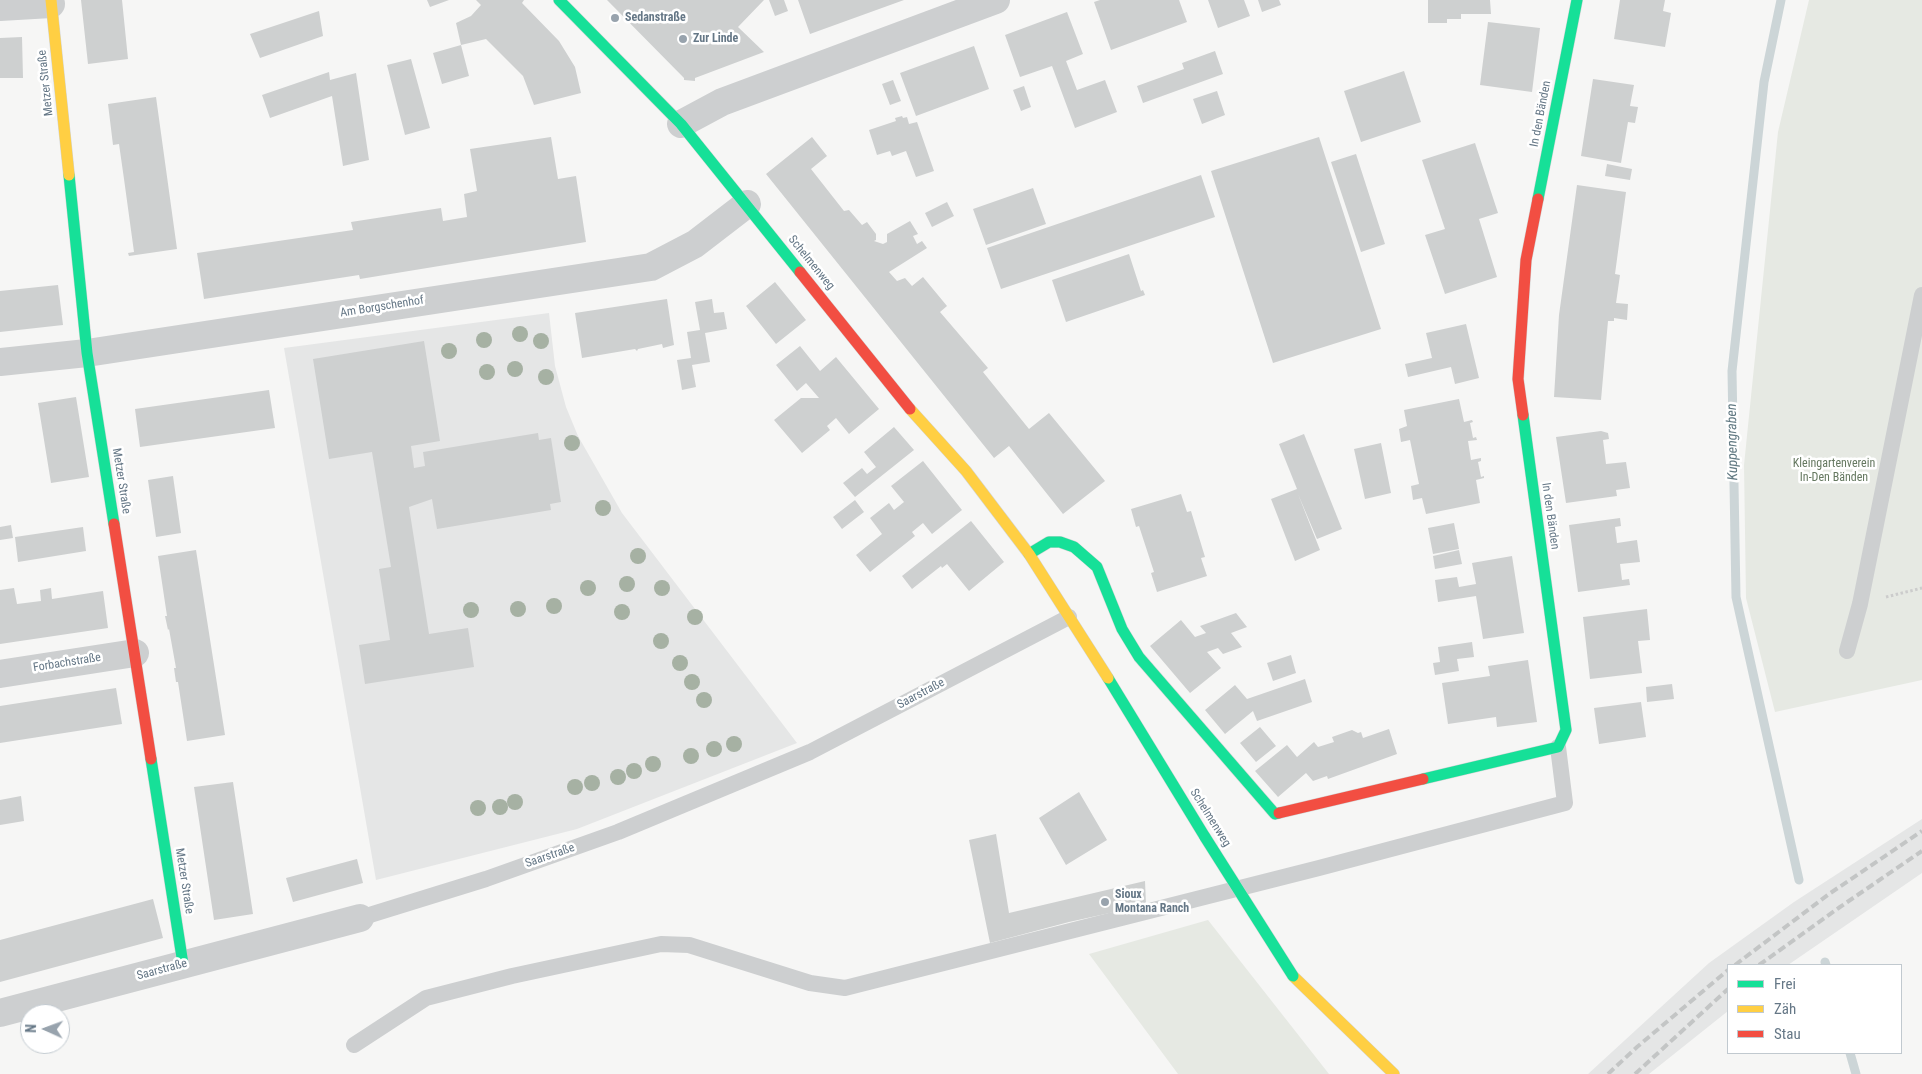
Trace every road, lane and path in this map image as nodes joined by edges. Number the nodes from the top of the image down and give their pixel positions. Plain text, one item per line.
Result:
1 (560, 0) edge
2 (996, 0) edge
3 (1577, 0) edge
4 (51, 2) edge
5 (0, 7) edge
6 (681, 124) junction
7 (747, 204) junction
8 (1922, 295) edge
9 (87, 353) junction
10 (0, 362) edge
11 (1029, 554) junction
12 (1922, 588) edge
13 (1860, 604) junction
14 (1069, 617) junction
15 (1847, 652) dead end
16 (135, 653) junction
17 (0, 674) edge
18 (1558, 747) junction
19 (360, 918) joint
20 (183, 964) junction
21 (0, 1013) edge
22 (354, 1045) dead end
23 (1394, 1074) edge

1 - 6 street, Schelmenweg
2 - 6 street
3 - 18 street, In den Bänden
4 - 5 street
4 - 9 street, Metzer Straße
6 - 7 street, Schelmenweg
7 - 9 street, Am Borgschenhof
7 - 11 street, Schelmenweg
8 - 13 lane
9 - 10 street, Am Borgschenhof
9 - 16 street, Metzer Straße
11 - 14 street, Schelmenweg
11 - 18 street
12 - 13 path
13 - 15 lane
14 - 19 lane, Saarstraße
14 - 23 street, Schelmenweg, bridge
16 - 17 street, Forbachstraße
16 - 20 street, Metzer Straße
18 - 22 lane
19 - 20 street, Saarstraße
20 - 21 street, Saarstraße

